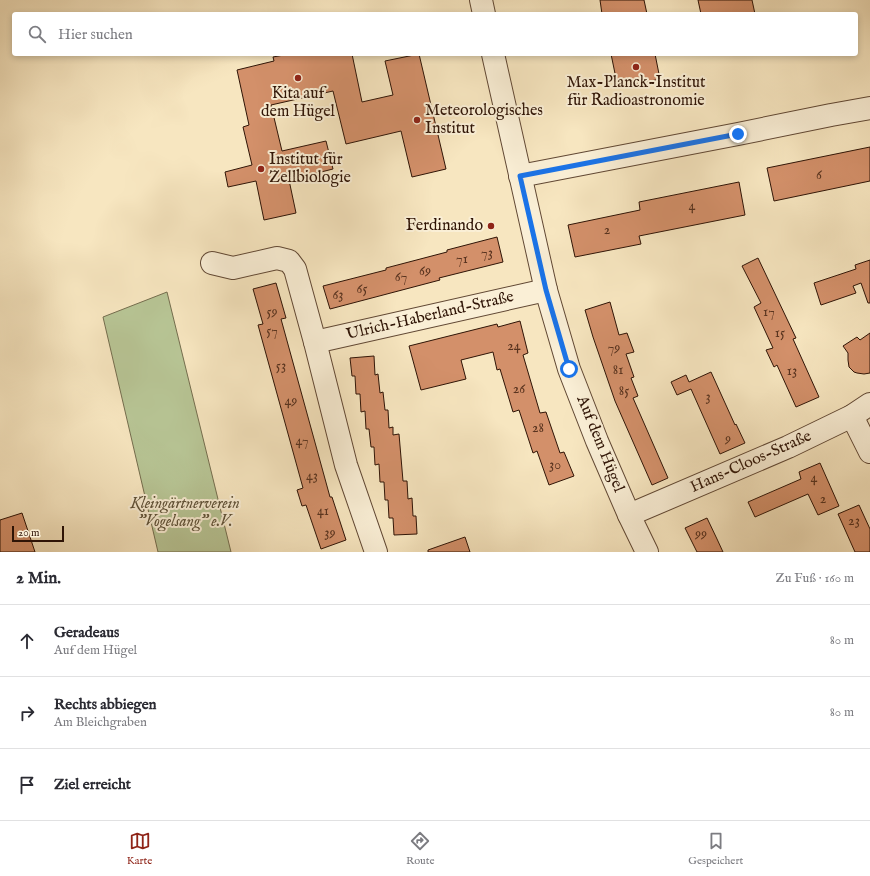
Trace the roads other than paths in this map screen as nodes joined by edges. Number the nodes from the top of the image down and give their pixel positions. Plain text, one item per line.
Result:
1 (481, 0) edge
2 (484, 12) edge
3 (493, 56) edge
4 (870, 108) edge
5 (520, 176) junction
6 (212, 263) dead end
7 (546, 290) junction
8 (315, 342) junction
9 (870, 404) edge
10 (852, 416) junction
11 (870, 452) edge
12 (629, 515) junction
13 (376, 552) edge
14 (647, 552) edge

1 - 2 street
3 - 5 street, Auf dem Hügel
4 - 5 street
5 - 7 street, Auf dem Hügel
6 - 8 street
7 - 8 street, Ulrich-Haberland-Straße
7 - 12 street, Auf dem Hügel
8 - 13 street
9 - 10 street, Hans-Cloos-Straße
10 - 11 street
10 - 12 street, Hans-Cloos-Straße
12 - 14 street, Auf dem Hügel

